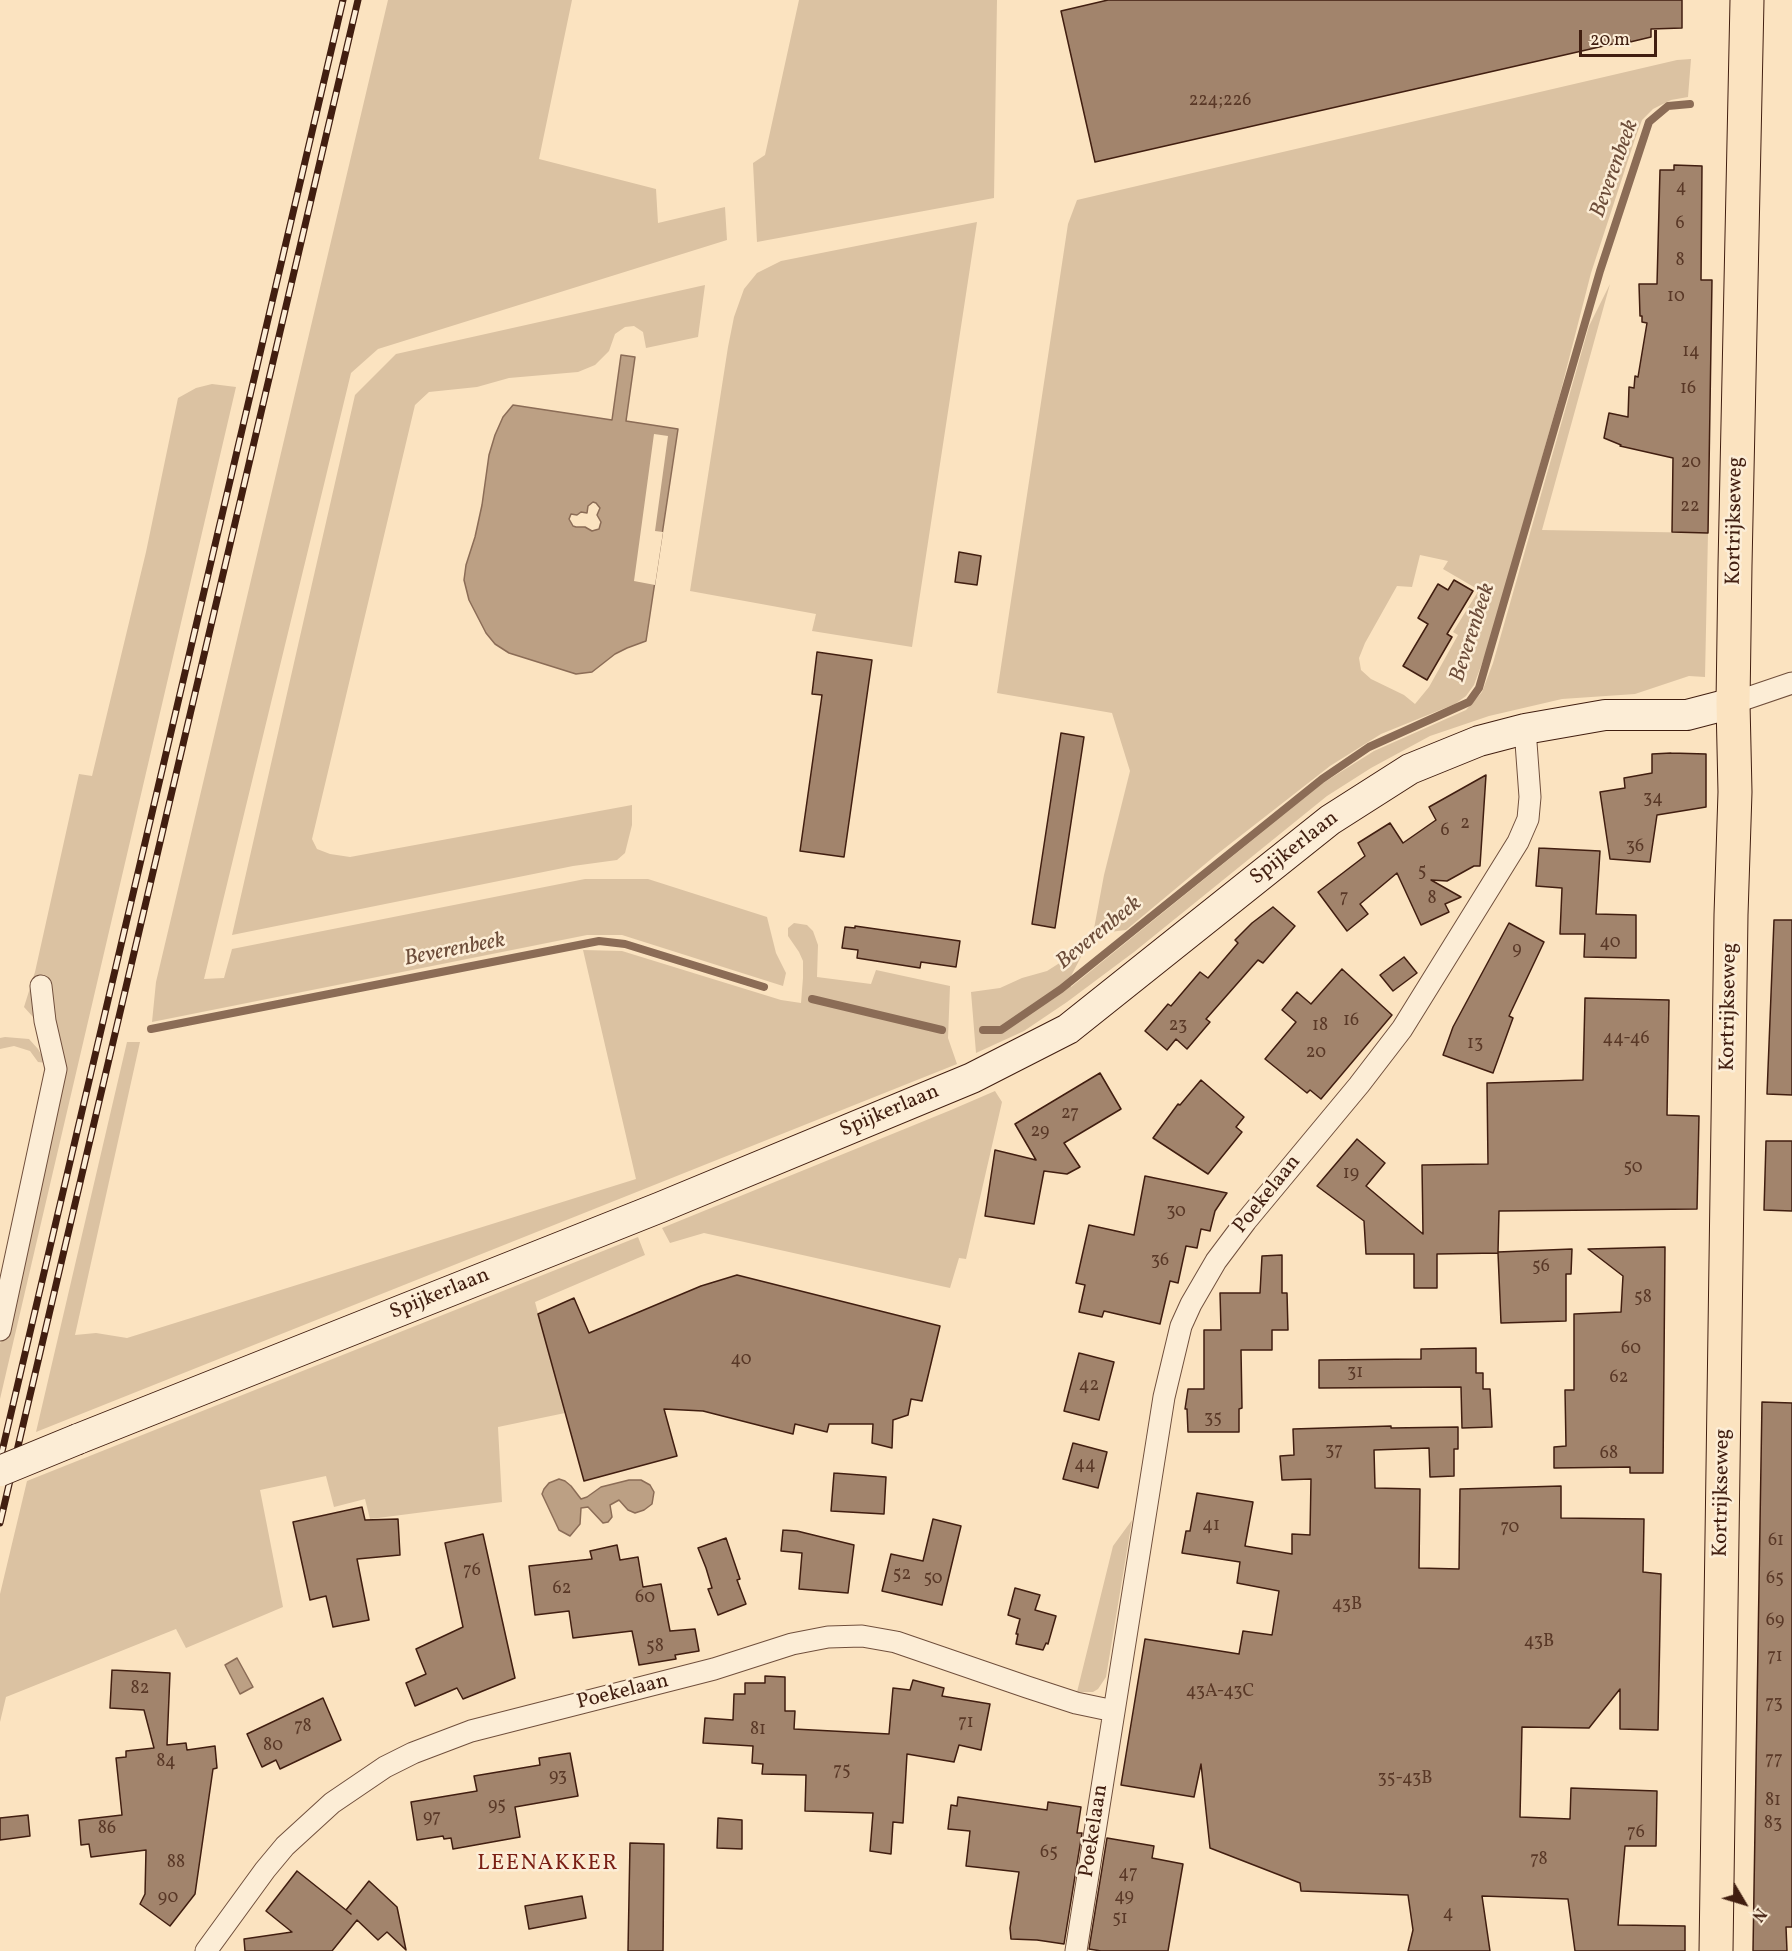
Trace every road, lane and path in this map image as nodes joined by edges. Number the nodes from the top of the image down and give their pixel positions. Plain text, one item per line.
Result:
1 (1747, 0) edge
2 (1792, 683) edge
3 (1732, 703) junction
4 (1525, 729) junction
5 (41, 986) dead end
6 (0, 1330) edge
7 (0, 1471) edge
8 (1113, 1711) junction
9 (206, 1951) edge
10 (1076, 1951) edge
11 (1716, 1951) edge

1 - 3 main road, Kortrijkseweg
2 - 3 street
3 - 4 street, Spijkerlaan
3 - 11 main road, Kortrijkseweg
4 - 7 street, Spijkerlaan, bridge
4 - 8 street, Poekelaan
5 - 6 street
8 - 9 street, Poekelaan
8 - 10 street, Poekelaan

